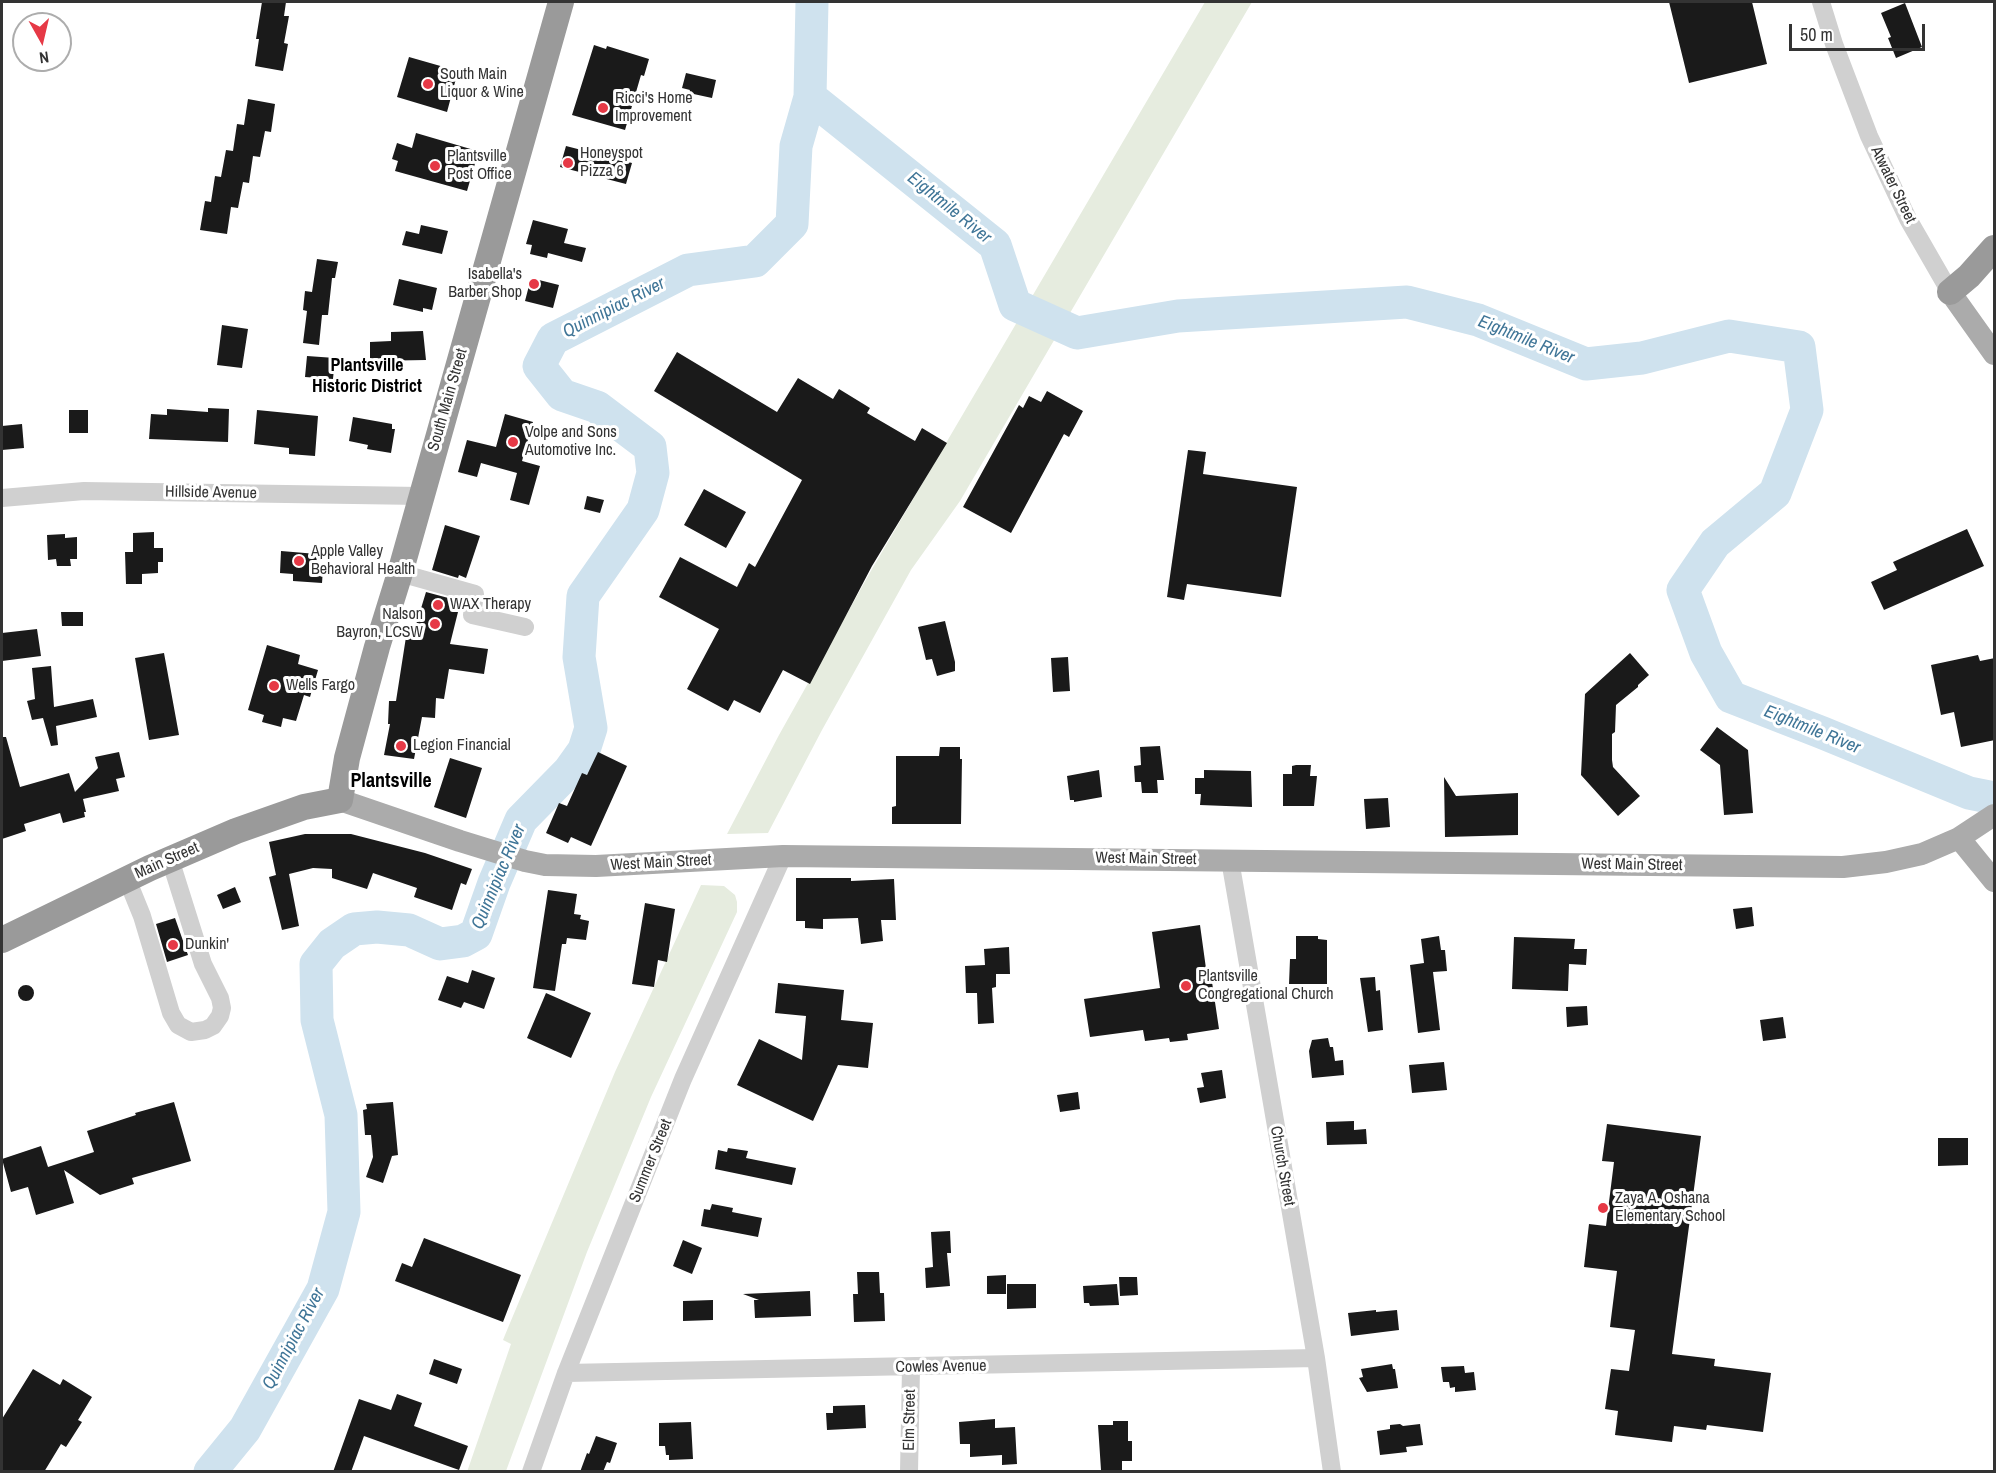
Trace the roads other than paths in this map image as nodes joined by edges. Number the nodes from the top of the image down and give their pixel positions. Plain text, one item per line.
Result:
1 (561, 2) edge
2 (1821, 2) edge
3 (1995, 248) edge
4 (1950, 292) junction
5 (1995, 354) edge
6 (421, 496) junction
7 (2, 498) edge
8 (400, 573) junction
9 (525, 627) dead end
10 (340, 800) junction
11 (1995, 815) edge
12 (1959, 838) junction
13 (783, 856) junction
14 (170, 859) junction
15 (1230, 860) junction
16 (127, 879) junction
17 (1995, 881) edge
18 (2, 936) edge
19 (1316, 1358) junction
20 (911, 1368) junction
21 (566, 1373) junction
22 (531, 1472) edge
23 (909, 1472) edge
24 (1332, 1472) edge

1 - 6 highway, South Main Street
2 - 4 street, Atwater Street
3 - 4 highway
4 - 5 main road, Atwater Street
6 - 7 street, Hillside Avenue
6 - 8 highway, South Main Street
8 - 9 street
8 - 10 highway, South Main Street
10 - 13 main road, West Main Street
10 - 14 highway, Main Street
11 - 12 main road, West Main Street
12 - 15 main road, West Main Street
12 - 17 main road
13 - 15 main road, West Main Street
13 - 21 street, Summer Street
14 - 16 highway, Main Street
14 - 16 street
15 - 19 street, Church Street
16 - 18 highway, Main Street
19 - 20 street, Cowles Avenue
19 - 24 street, Church Street
20 - 21 street, Cowles Avenue
20 - 23 street, Elm Street
21 - 22 street, Summer Street

